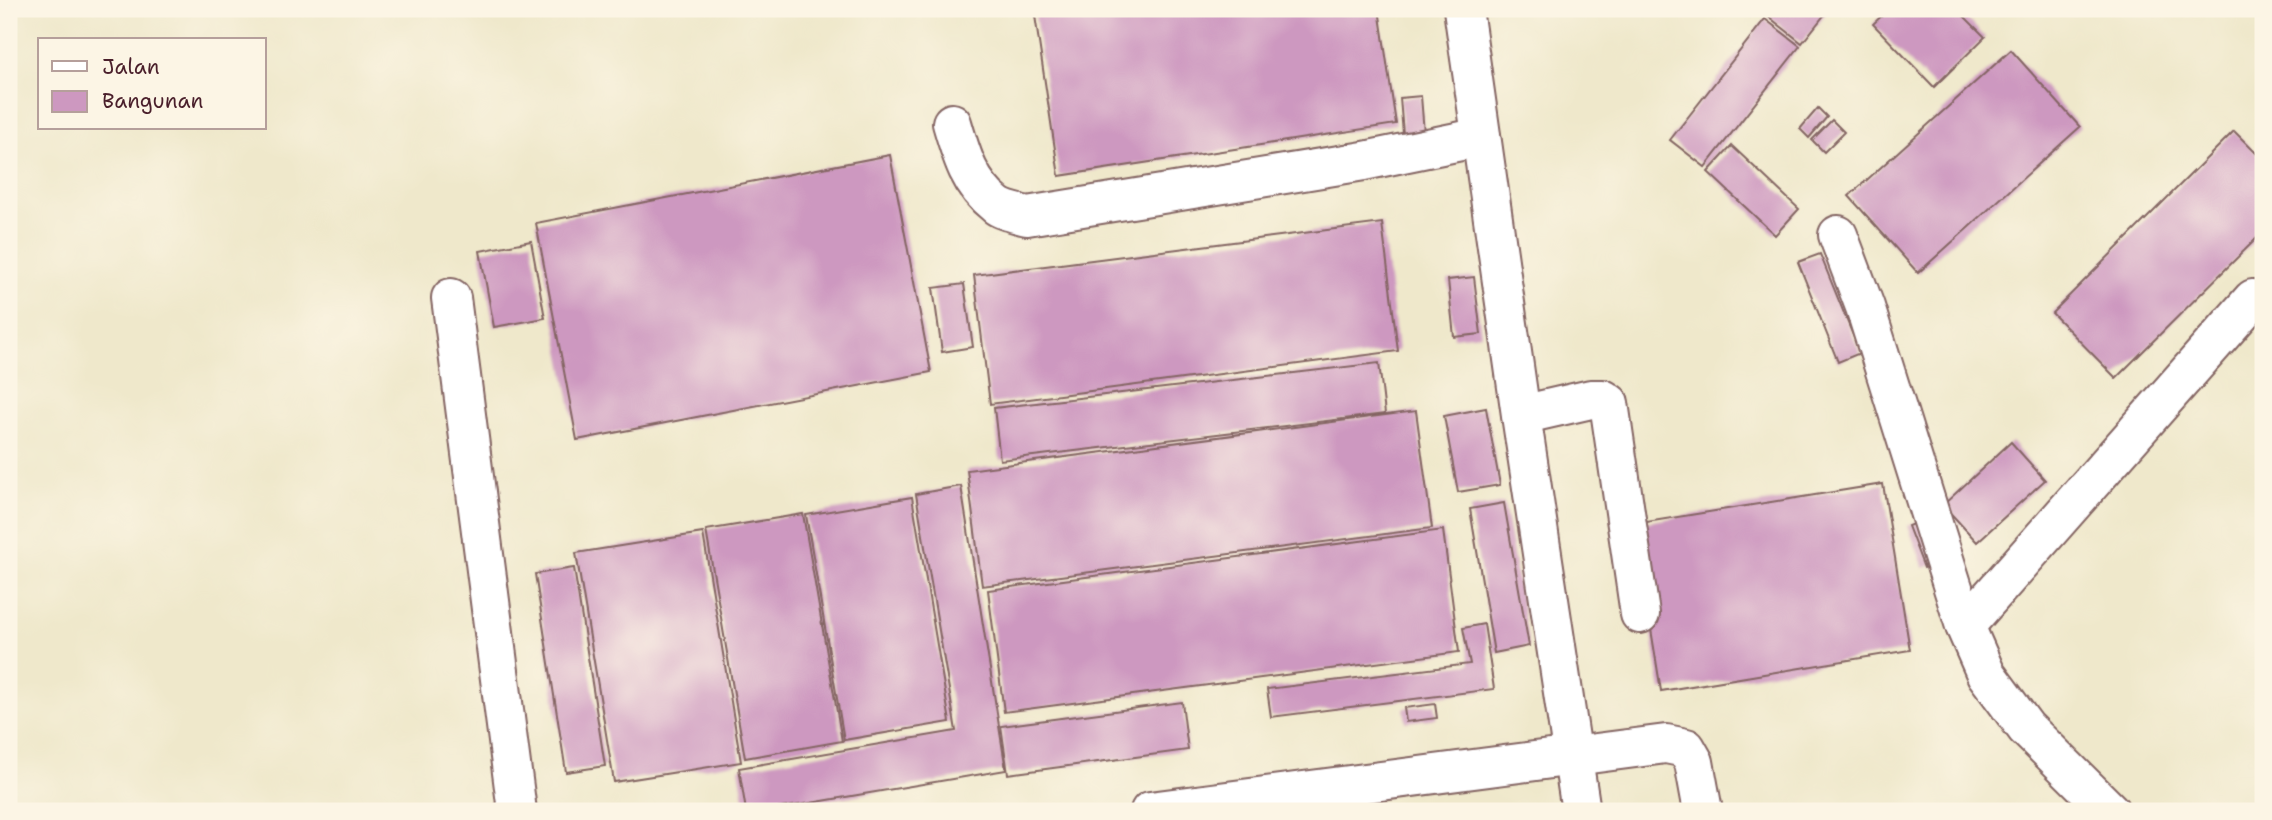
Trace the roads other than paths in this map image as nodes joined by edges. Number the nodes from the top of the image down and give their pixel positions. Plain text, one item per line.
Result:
1 (1463, 9) edge
2 (952, 123) dead end
3 (1481, 137) junction
4 (1838, 235) dead end
5 (452, 298) dead end
6 (2253, 299) dead end
7 (1521, 415) junction
8 (1640, 614) dead end
9 (1965, 626) junction
10 (1572, 755) junction
11 (517, 811) edge
12 (1150, 811) edge
13 (1581, 811) edge
14 (1703, 811) edge
15 (2110, 811) edge

1 - 3 street
2 - 3 street
3 - 7 street
4 - 9 street
5 - 11 street
6 - 9 street
7 - 8 street
7 - 10 street
9 - 15 street
10 - 12 street
10 - 13 street
10 - 14 street

